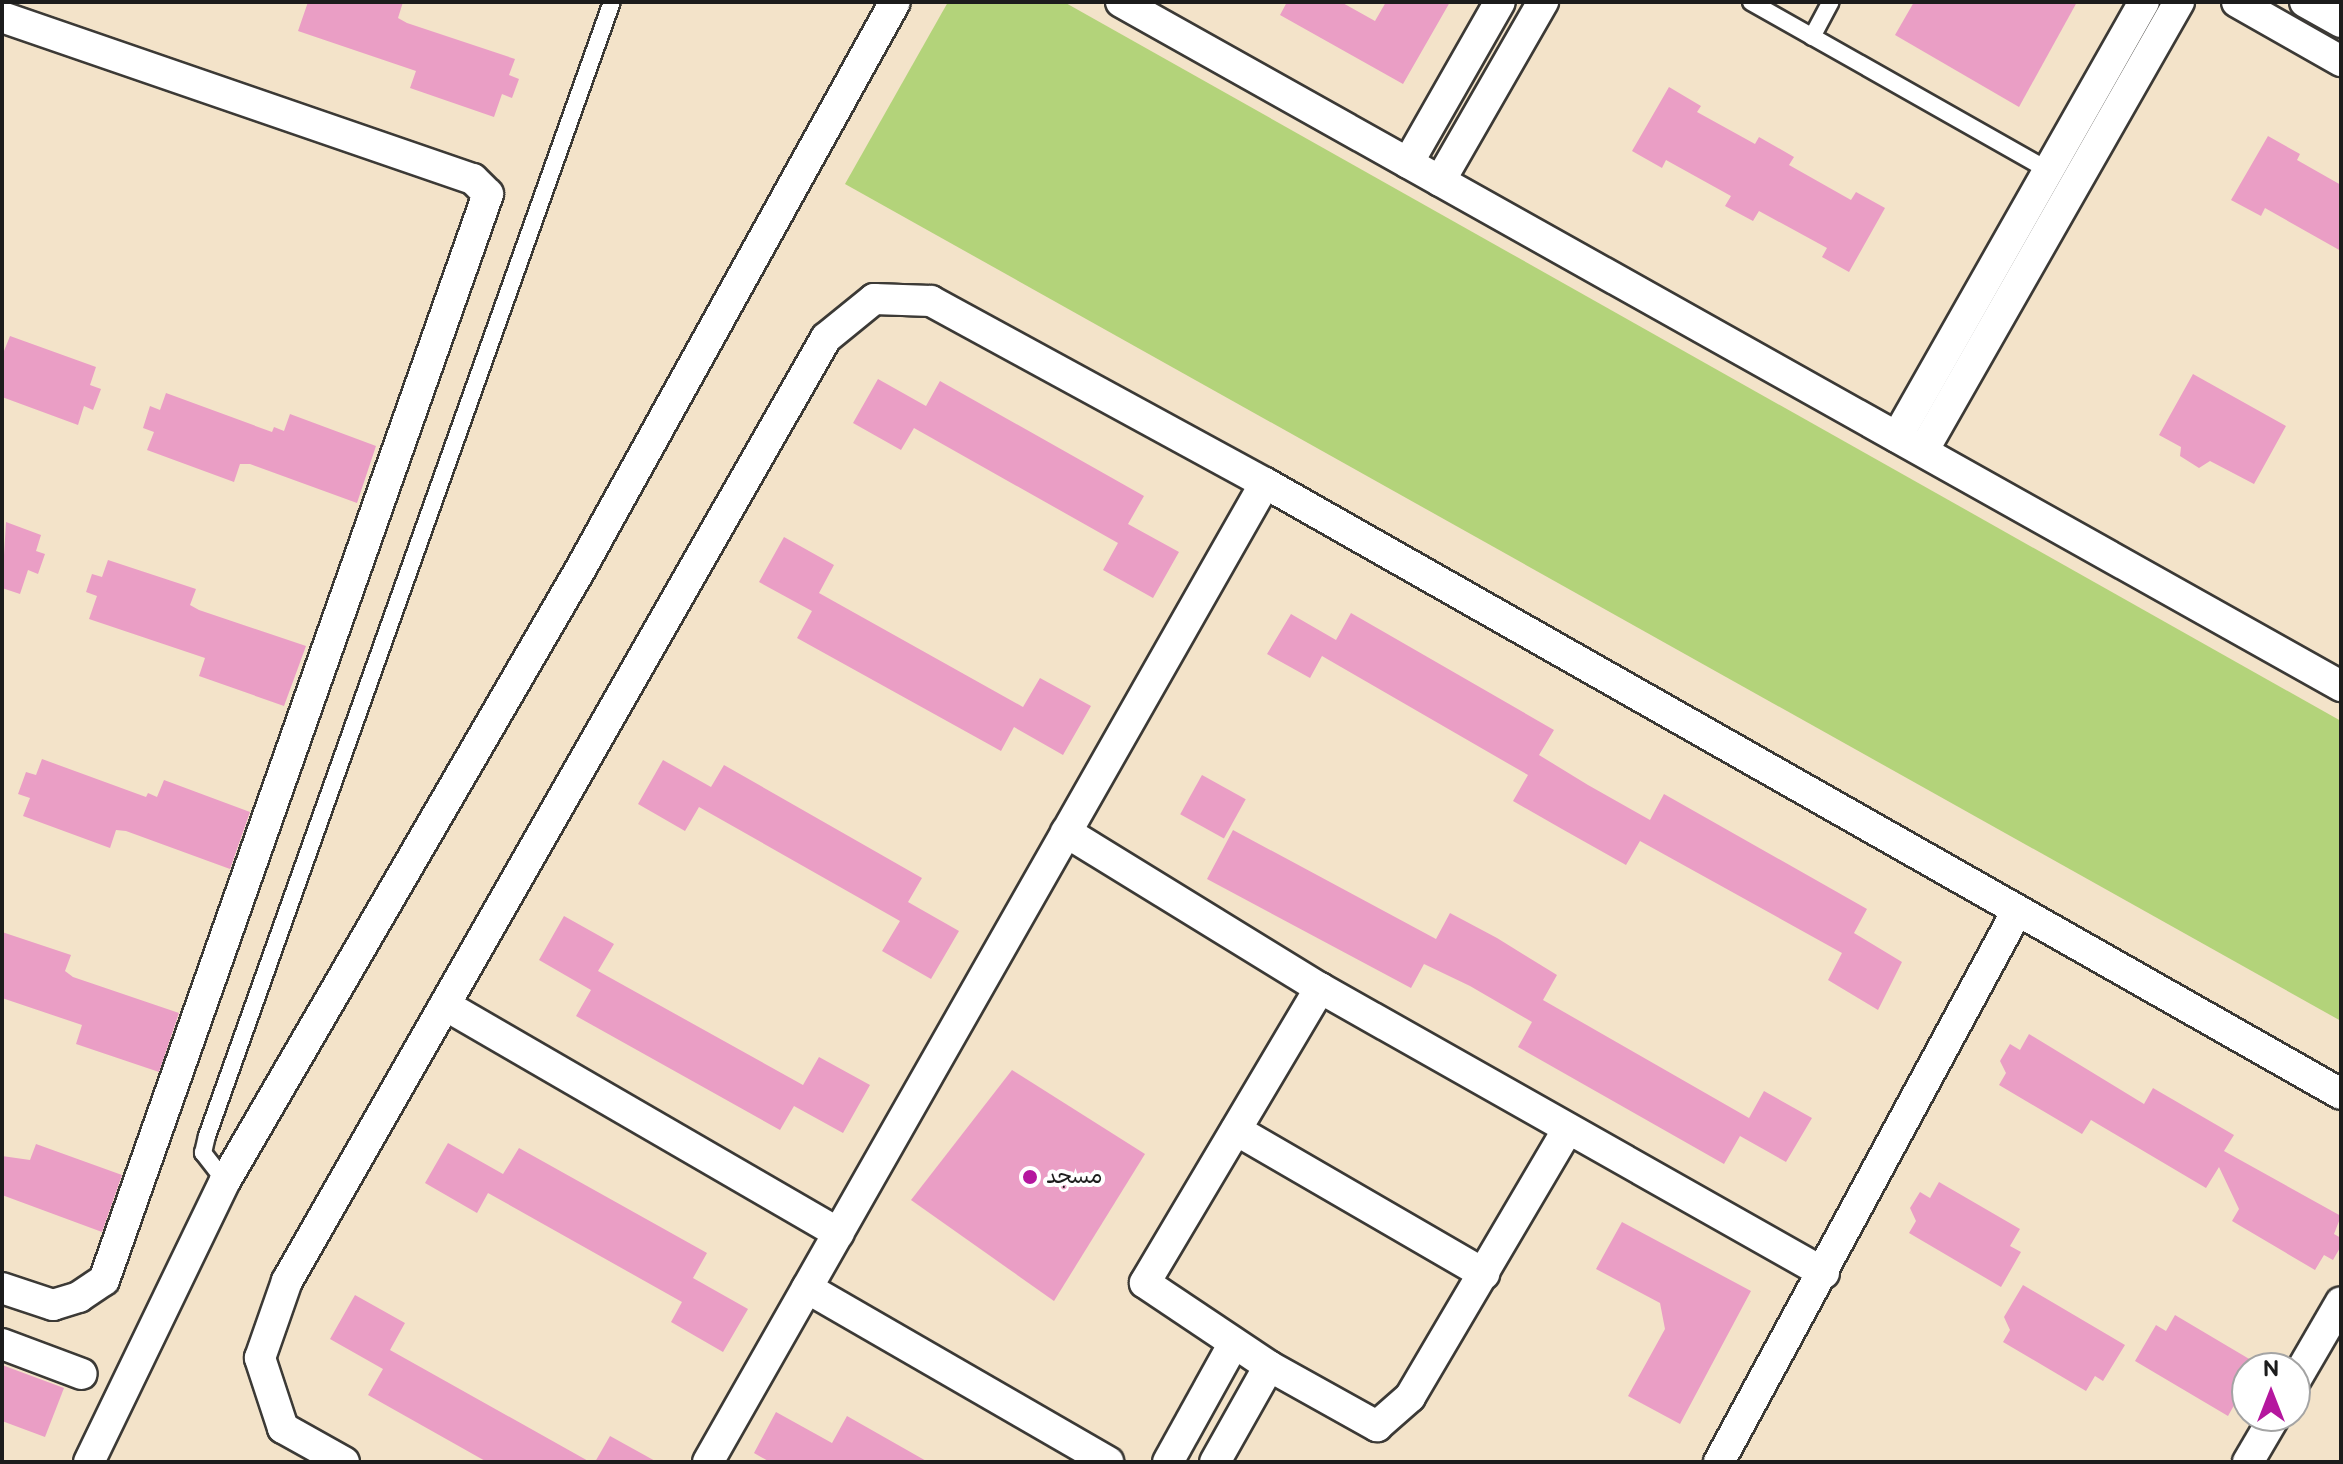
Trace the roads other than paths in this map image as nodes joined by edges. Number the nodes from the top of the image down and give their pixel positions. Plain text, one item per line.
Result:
1 (612, 2) edge
2 (895, 2) edge
3 (1121, 2) edge
4 (1500, 2) edge
5 (1543, 2) edge
6 (1751, 2) edge
7 (1831, 2) edge
8 (2144, 2) edge
9 (2179, 2) edge
10 (2237, 2) edge
11 (2305, 2) edge
12 (2, 17) edge
13 (2341, 22) edge
14 (1812, 37) junction
15 (2341, 61) edge
16 (1408, 163) junction
17 (2048, 170) junction
18 (1440, 181) junction
19 (1910, 444) junction
20 (1265, 483) junction
21 (2341, 686) edge
22 (1066, 832) junction
23 (2017, 911) junction
24 (1320, 988) junction
25 (445, 1005) junction
26 (2341, 1094) edge
27 (1568, 1129) junction
28 (1236, 1130) junction
29 (225, 1181) junction
30 (839, 1233) junction
31 (1824, 1273) junction
32 (1484, 1274) junction
33 (2, 1288) edge
34 (807, 1288) junction
35 (2341, 1302) edge
36 (1234, 1343) junction
37 (2, 1344) edge
38 (2311, 1354) edge
39 (1269, 1366) junction
40 (82, 1374) dead end
41 (2266, 1432) edge
42 (89, 1462) edge
43 (344, 1462) edge
44 (708, 1462) edge
45 (1108, 1462) edge
46 (1168, 1462) edge
47 (1215, 1462) edge
48 (1719, 1462) edge
49 (2248, 1462) edge

1 - 29 lane
2 - 29 street
3 - 16 street
4 - 16 street
5 - 18 street
6 - 14 lane
7 - 14 lane
8 - 17 street
9 - 19 street
10 - 15 street
11 - 13 street
12 - 33 street
14 - 17 lane
16 - 18 street
17 - 19 street
18 - 19 street
19 - 21 street
20 - 22 street
20 - 23 street
20 - 25 street
22 - 24 street
22 - 30 street
23 - 26 street
23 - 31 street
24 - 27 street
24 - 28 street
25 - 30 street
25 - 43 street
27 - 31 street
27 - 32 street
28 - 32 street
28 - 36 street
29 - 42 street
30 - 34 street
31 - 48 street
32 - 39 street
34 - 44 street
34 - 45 street
35 - 38 street
36 - 39 street
36 - 46 street
37 - 40 street
39 - 47 street
41 - 49 street

